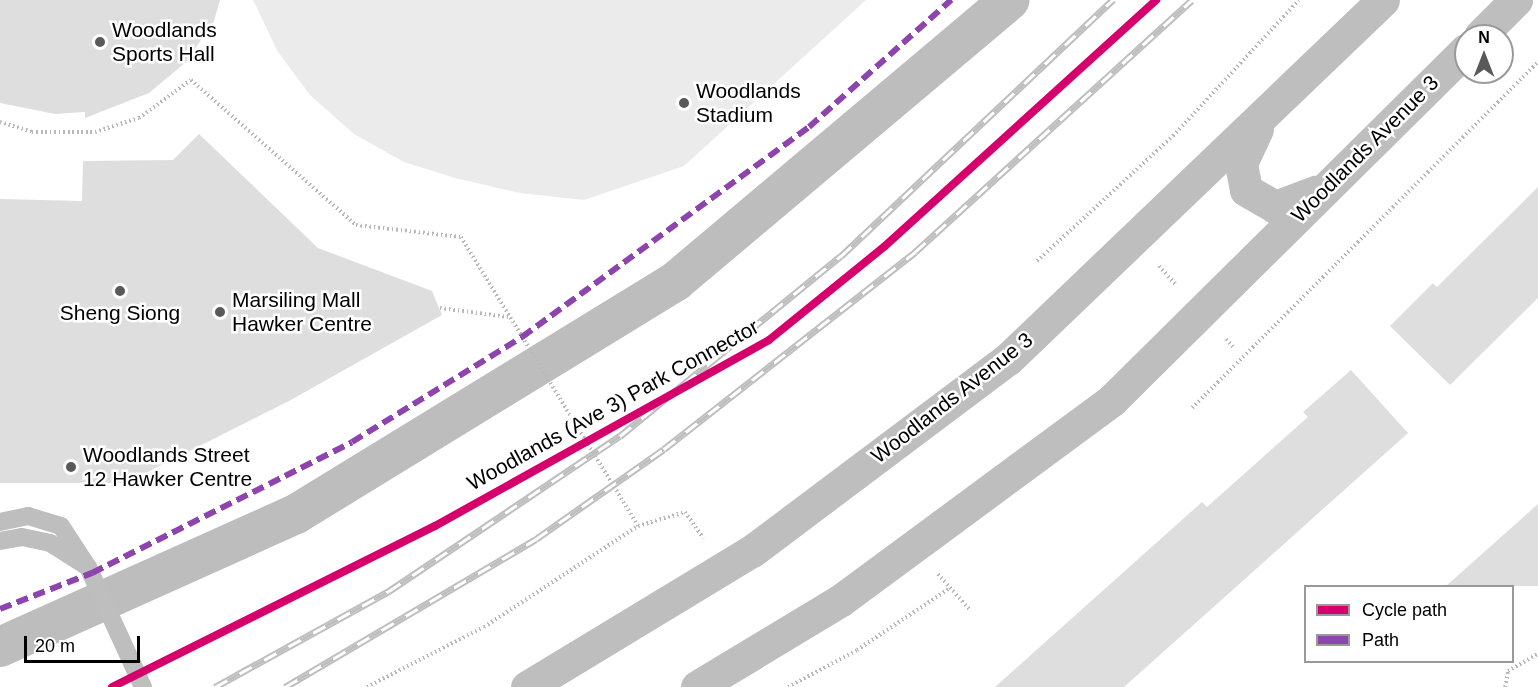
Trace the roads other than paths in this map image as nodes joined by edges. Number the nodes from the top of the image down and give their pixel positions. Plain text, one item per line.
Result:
1 (1383, 0) edge
2 (1516, 0) edge
3 (1492, 24) edge
4 (1454, 62) edge
5 (1262, 117) junction
6 (1328, 186) junction
7 (0, 522) edge
8 (0, 541) edge
9 (90, 570) junction
10 (143, 687) edge
11 (527, 687) edge
12 (697, 687) edge

1 - 5 main road, Woodlands Avenue 3
2 - 3 main road
4 - 6 main road, Woodlands Avenue 3
5 - 6 main road
5 - 11 main road, Woodlands Avenue 3
6 - 12 main road, Woodlands Avenue 3
7 - 9 lane
8 - 9 lane
9 - 10 lane

